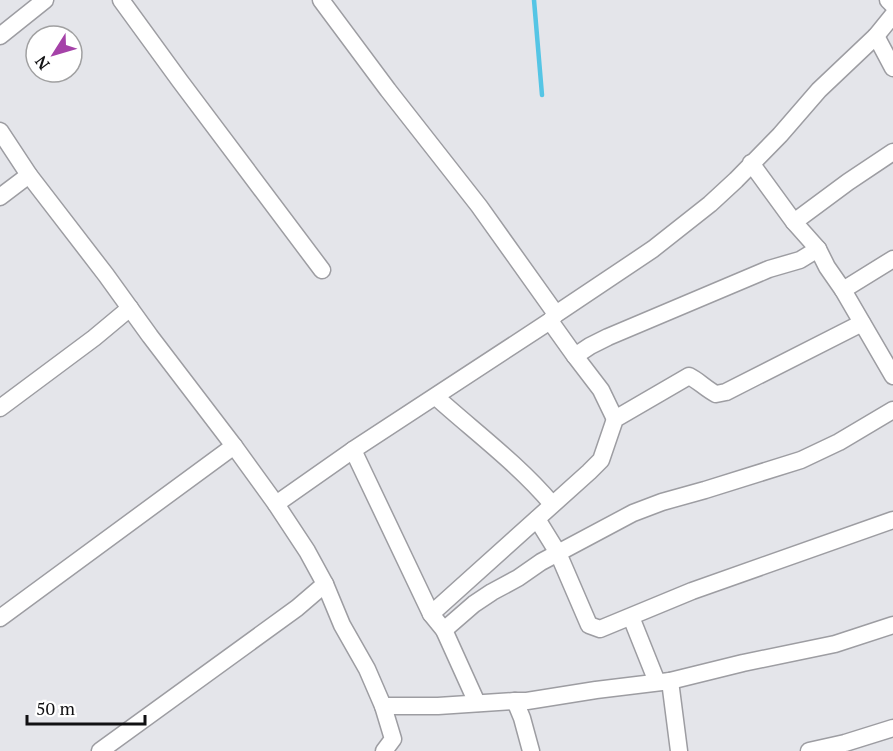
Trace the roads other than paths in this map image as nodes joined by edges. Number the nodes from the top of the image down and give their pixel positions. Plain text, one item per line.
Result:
1 (45, 0) edge
2 (121, 0) edge
3 (321, 0) edge
4 (888, 0) edge
5 (893, 5) edge
6 (893, 15) edge
7 (0, 36) edge
8 (876, 36) junction
9 (893, 68) edge
10 (0, 131) edge
11 (893, 152) edge
12 (751, 164) junction
13 (29, 175) junction
14 (0, 197) edge
15 (794, 222) junction
16 (818, 249) junction
17 (893, 259) edge
18 (322, 270) dead end
19 (843, 290) junction
20 (129, 308) junction
21 (553, 318) junction
22 (862, 323) junction
23 (575, 356) junction
24 (893, 376) edge
25 (436, 397) junction
26 (0, 408) edge
27 (893, 410) edge
28 (615, 419) junction
29 (234, 446) junction
30 (352, 450) junction
31 (276, 504) junction
32 (552, 504) junction
33 (537, 519) junction
34 (893, 520) edge
35 (558, 553) junction
36 (324, 584) junction
37 (430, 614) junction
38 (631, 617) junction
39 (0, 618) edge
40 (893, 626) edge
41 (444, 630) junction
42 (664, 681) junction
43 (515, 700) junction
44 (477, 703) junction
45 (383, 706) junction
46 (893, 728) edge
47 (100, 751) edge
48 (384, 751) edge
49 (531, 751) edge
50 (679, 751) edge
51 (809, 751) edge

1 - 7 street
2 - 18 street
3 - 21 street
4 - 5 street
6 - 8 street
8 - 9 street
8 - 12 street
10 - 13 street
11 - 15 street
12 - 15 street
12 - 21 street
13 - 14 street
13 - 20 street
15 - 16 street
16 - 19 street
16 - 23 street
17 - 19 street
19 - 22 street
20 - 26 street
20 - 29 street
21 - 23 street
21 - 25 street
22 - 24 street
22 - 28 street
23 - 28 street
25 - 30 street
25 - 32 street
27 - 35 street
28 - 32 street
29 - 31 street
29 - 39 street
30 - 31 street
30 - 37 street
31 - 36 street
32 - 33 street
33 - 35 street
33 - 37 street
34 - 38 street
35 - 38 street
35 - 41 street
36 - 45 street
36 - 47 street
37 - 41 street
38 - 42 street
40 - 42 street
41 - 44 street
42 - 43 street
42 - 50 street
43 - 44 street
43 - 49 street
44 - 45 street
45 - 48 street
46 - 51 street

